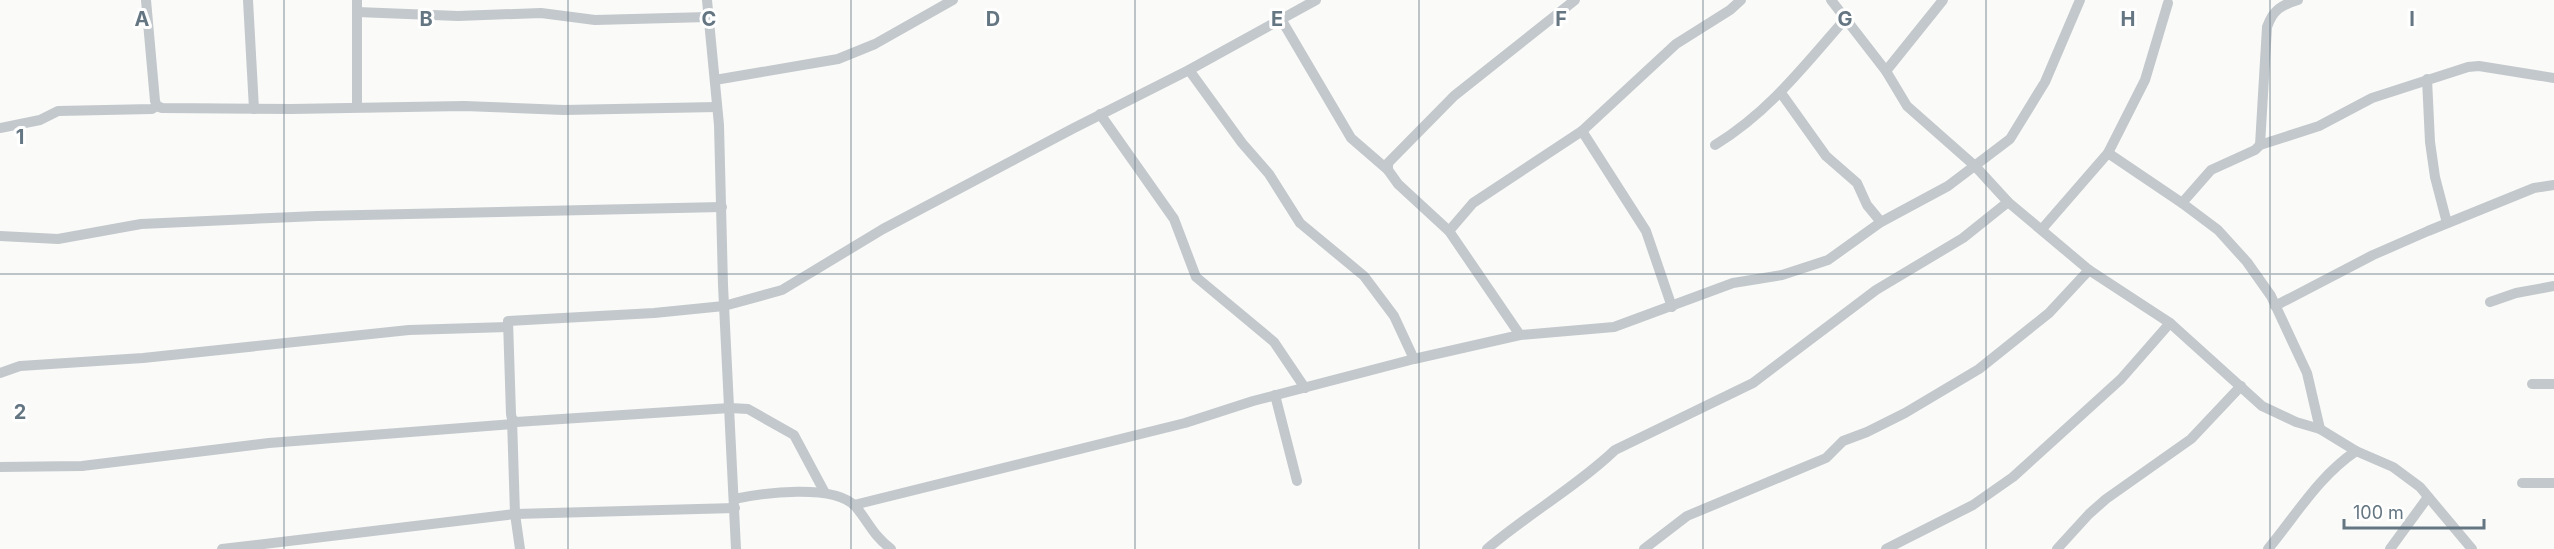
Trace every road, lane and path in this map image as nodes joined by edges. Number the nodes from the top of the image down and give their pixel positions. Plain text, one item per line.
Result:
1 (146, 0) edge
2 (248, 0) edge
3 (357, 0) edge
4 (707, 0) edge
5 (953, 0) edge
6 (1316, 0) edge
7 (1575, 0) edge
8 (1741, 0) edge
9 (1832, 0) edge
10 (1943, 0) edge
11 (2080, 0) edge
12 (2298, 0) edge
13 (2168, 3) dead end
14 (357, 12) junction
15 (708, 17) junction
16 (1846, 18) junction
17 (1281, 19) junction
18 (1189, 70) junction
19 (1886, 71) junction
20 (2554, 78) edge
21 (2427, 79) junction
22 (715, 80) junction
23 (1781, 93) junction
24 (157, 106) junction
25 (717, 106) junction
26 (357, 107) junction
27 (254, 109) junction
28 (1100, 114) junction
29 (0, 128) edge
30 (1582, 131) junction
31 (1715, 145) dead end
32 (2260, 145) junction
33 (2108, 153) junction
34 (1975, 166) junction
35 (1388, 170) junction
36 (2554, 185) edge
37 (2008, 202) junction
38 (2182, 203) junction
39 (722, 207) junction
40 (1881, 222) junction
41 (2447, 223) junction
42 (2042, 229) junction
43 (1449, 231) junction
44 (0, 236) edge
45 (2089, 270) junction
46 (2554, 286) edge
47 (2490, 302) dead end
48 (724, 306) junction
49 (2275, 306) junction
50 (1672, 307) junction
51 (2170, 322) junction
52 (508, 327) junction
53 (1520, 335) junction
54 (1413, 359) junction
55 (0, 373) edge
56 (2532, 384) dead end
57 (2554, 384) edge
58 (2241, 386) junction
59 (1305, 388) junction
60 (1275, 396) junction
61 (730, 408) junction
62 (512, 421) junction
63 (2320, 429) junction
64 (2356, 451) junction
65 (0, 467) edge
66 (1297, 481) dead end
67 (2522, 483) dead end
68 (2554, 483) edge
69 (825, 493) junction
70 (2428, 497) junction
71 (734, 503) junction
72 (854, 505) junction
73 (515, 514) junction
74 (222, 549) edge
75 (520, 549) edge
76 (736, 549) edge
77 (891, 549) edge
78 (1487, 549) edge
79 (1644, 549) edge
80 (1886, 549) edge
81 (2058, 549) edge
82 (2268, 549) edge
83 (2390, 549) edge
84 (2472, 549) edge

1 - 24 street
2 - 27 street
3 - 14 street
4 - 15 street
5 - 22 street
6 - 17 street
7 - 35 street
8 - 30 street
9 - 16 street
10 - 19 street
11 - 34 street
12 - 32 street
13 - 33 street
14 - 15 street
14 - 26 street
15 - 22 street
16 - 19 street
16 - 23 street
17 - 18 street
17 - 35 street
18 - 28 street
18 - 54 street
19 - 34 street
20 - 21 street
21 - 32 street
21 - 41 street
22 - 25 street
23 - 31 street
23 - 40 street
24 - 27 street
24 - 29 street
25 - 26 street
25 - 39 street
26 - 27 street
28 - 48 street
28 - 59 street
30 - 43 street
30 - 50 street
32 - 38 street
33 - 38 street
33 - 42 street
34 - 37 street
34 - 40 street
35 - 43 street
36 - 41 street
37 - 42 street
37 - 78 street
38 - 49 street
39 - 44 street
39 - 48 street
40 - 50 street
41 - 49 street
42 - 45 street
43 - 53 street
45 - 51 street
45 - 79 street
46 - 47 street
48 - 52 street
48 - 61 street
49 - 63 street
50 - 53 street
51 - 58 street
51 - 80 street
52 - 55 street
52 - 62 street
53 - 54 street
54 - 59 street
56 - 57 street
58 - 63 street
58 - 81 street
59 - 60 street
60 - 66 street
60 - 72 street
61 - 62 street
61 - 69 street
61 - 71 street
62 - 65 street
62 - 73 street
63 - 64 street
64 - 70 street
64 - 82 street
67 - 68 street
69 - 71 street
69 - 72 street
70 - 83 street
70 - 84 street
71 - 73 street
71 - 76 street
72 - 77 street
73 - 74 street
73 - 75 street

